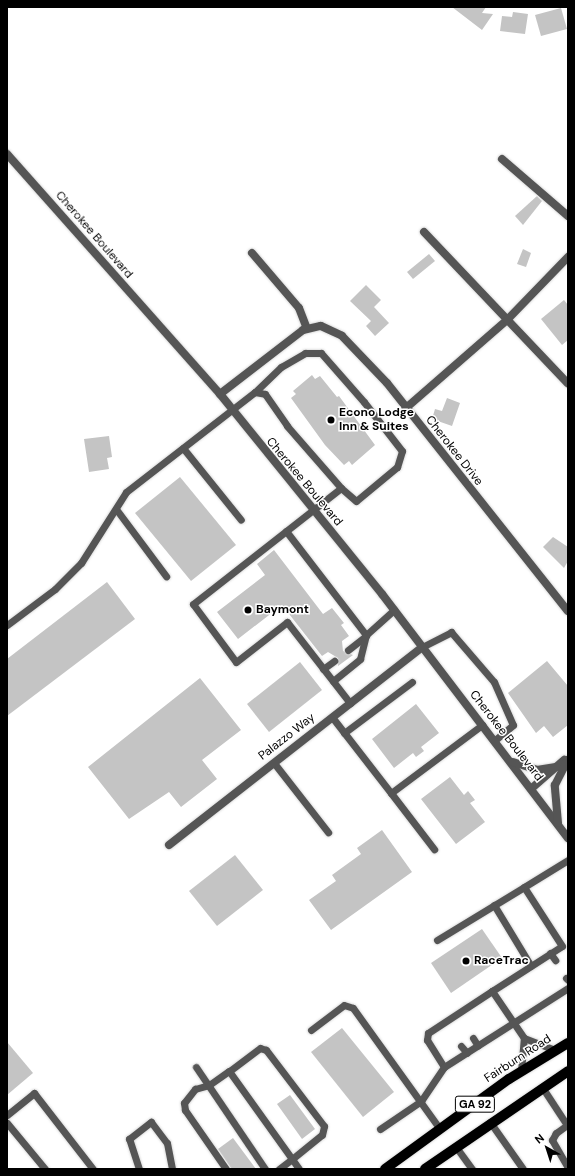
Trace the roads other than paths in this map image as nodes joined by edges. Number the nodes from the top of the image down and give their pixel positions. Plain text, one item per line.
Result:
1 (7, 154) edge
2 (502, 159) dead end
3 (568, 216) edge
4 (424, 232) dead end
5 (252, 254) dead end
6 (568, 257) edge
7 (507, 320) junction
8 (307, 330) junction
9 (568, 384) edge
10 (255, 392) junction
11 (220, 394) junction
12 (406, 408) junction
13 (231, 412) junction
14 (183, 448) junction
15 (340, 488) junction
16 (116, 509) junction
17 (312, 510) junction
18 (240, 520) dead end
19 (286, 531) junction
20 (166, 576) dead end
21 (394, 610) junction
22 (568, 611) edge
23 (7, 624) edge
24 (366, 635) junction
25 (422, 647) junction
26 (348, 650) dead end
27 (334, 661) dead end
28 (323, 669) junction
29 (333, 681) junction
30 (412, 682) dead end
31 (350, 703) junction
32 (332, 717) junction
33 (482, 725) junction
34 (344, 733) junction
35 (495, 740) junction
36 (568, 758) edge
37 (512, 762) junction
38 (274, 763) junction
39 (557, 767) junction
40 (532, 788) junction
41 (391, 793) junction
42 (558, 824) junction
43 (328, 832) dead end
44 (568, 838) edge
45 (168, 846) dead end
46 (434, 849) dead end
47 (568, 860) edge
48 (524, 887) junction
49 (494, 905) junction
50 (437, 940) dead end
51 (565, 946) edge
52 (550, 953) junction
53 (555, 960) dead end
54 (538, 961) junction
55 (531, 966) junction
56 (543, 968) dead end
57 (555, 986) dead end
58 (568, 988) edge
59 (492, 991) junction
60 (560, 993) junction
61 (539, 996) dead end
62 (528, 1003) dead end
63 (544, 1003) junction
64 (533, 1011) junction
65 (514, 1023) junction
66 (490, 1028) dead end
67 (311, 1030) dead end
68 (494, 1035) junction
69 (473, 1038) dead end
70 (524, 1038) junction
71 (568, 1043) edge
72 (462, 1046) dead end
73 (478, 1046) junction
74 (556, 1050) junction
75 (467, 1053) junction
76 (196, 1067) dead end
77 (444, 1067) junction
78 (229, 1071) junction
79 (521, 1071) junction
80 (568, 1071) edge
81 (208, 1085) junction
82 (542, 1087) junction
83 (421, 1101) junction
84 (7, 1115) edge
85 (490, 1122) junction
86 (7, 1123) edge
87 (568, 1125) edge
88 (380, 1129) dead end
89 (440, 1129) junction
90 (456, 1147) junction
91 (292, 1159) junction
92 (568, 1168) edge
93 (45, 1169) edge
94 (93, 1169) edge
95 (139, 1169) edge
96 (172, 1169) edge
97 (226, 1169) edge
98 (266, 1169) edge
99 (279, 1169) edge
100 (299, 1169) edge
101 (385, 1169) edge
102 (425, 1169) edge
103 (472, 1169) edge
104 (523, 1169) edge

1 - 11 street, Cherokee Boulevard
2 - 3 street
4 - 7 street
5 - 8 street
6 - 7 street
7 - 9 street
7 - 12 street
8 - 11 street
8 - 12 street, Cherokee Drive
10 - 13 lane
10 - 15 lane
10 - 15 lane
11 - 13 street, Cherokee Boulevard
12 - 22 street, Cherokee Drive
13 - 14 lane
13 - 17 street, Cherokee Boulevard
14 - 16 lane
14 - 18 lane
15 - 17 lane
16 - 20 lane
16 - 23 lane
17 - 19 lane
17 - 21 street, Cherokee Boulevard
19 - 24 lane
19 - 28 lane
21 - 24 lane
21 - 25 street, Cherokee Boulevard
24 - 26 lane
24 - 29 lane
25 - 31 street, Palazzo Way
25 - 33 street, Cherokee Boulevard
25 - 35 lane
27 - 28 lane
28 - 29 lane
29 - 31 lane
30 - 34 lane
31 - 32 street, Palazzo Way
32 - 34 lane
32 - 38 street, Palazzo Way
33 - 35 street, Cherokee Boulevard
33 - 41 lane
34 - 41 lane
35 - 37 street, Cherokee Boulevard
36 - 39 street
36 - 42 street
37 - 39 street
37 - 40 street, Cherokee Boulevard
38 - 43 lane
38 - 45 street, Palazzo Way
39 - 40 street
40 - 42 street, Cherokee Boulevard
41 - 46 lane
42 - 44 street, Cherokee Boulevard
47 - 48 lane
48 - 49 lane
48 - 51 lane
49 - 50 lane
49 - 55 lane
51 - 52 lane
52 - 53 lane
52 - 54 lane
54 - 55 lane
54 - 56 lane
55 - 59 lane
57 - 60 lane
58 - 60 lane
59 - 65 lane
59 - 77 lane
60 - 63 lane
61 - 63 lane
62 - 64 lane
63 - 64 lane
64 - 65 lane
65 - 68 lane
65 - 70 lane
66 - 68 lane
67 - 83 lane
68 - 73 lane
69 - 73 lane
70 - 74 lane
70 - 79 lane
71 - 74 main road, Fairburn Road / GA 92
72 - 75 lane
73 - 75 lane
74 - 79 main road, Fairburn Road / GA 92
75 - 77 lane
76 - 81 lane
77 - 83 lane
78 - 81 lane
78 - 91 lane
78 - 91 lane
79 - 89 main road, Fairburn Road / GA 92
80 - 82 main road, GA 92
81 - 97 lane
81 - 98 lane
82 - 85 main road, GA 92
82 - 87 lane
83 - 88 lane
83 - 89 lane
84 - 94 lane
85 - 90 main road, GA 92
85 - 104 lane
86 - 93 lane
87 - 92 lane
89 - 101 main road, Fairburn Road / GA 92
90 - 102 main road, GA 92
90 - 103 lane
91 - 99 lane
91 - 100 lane
95 - 96 lane

